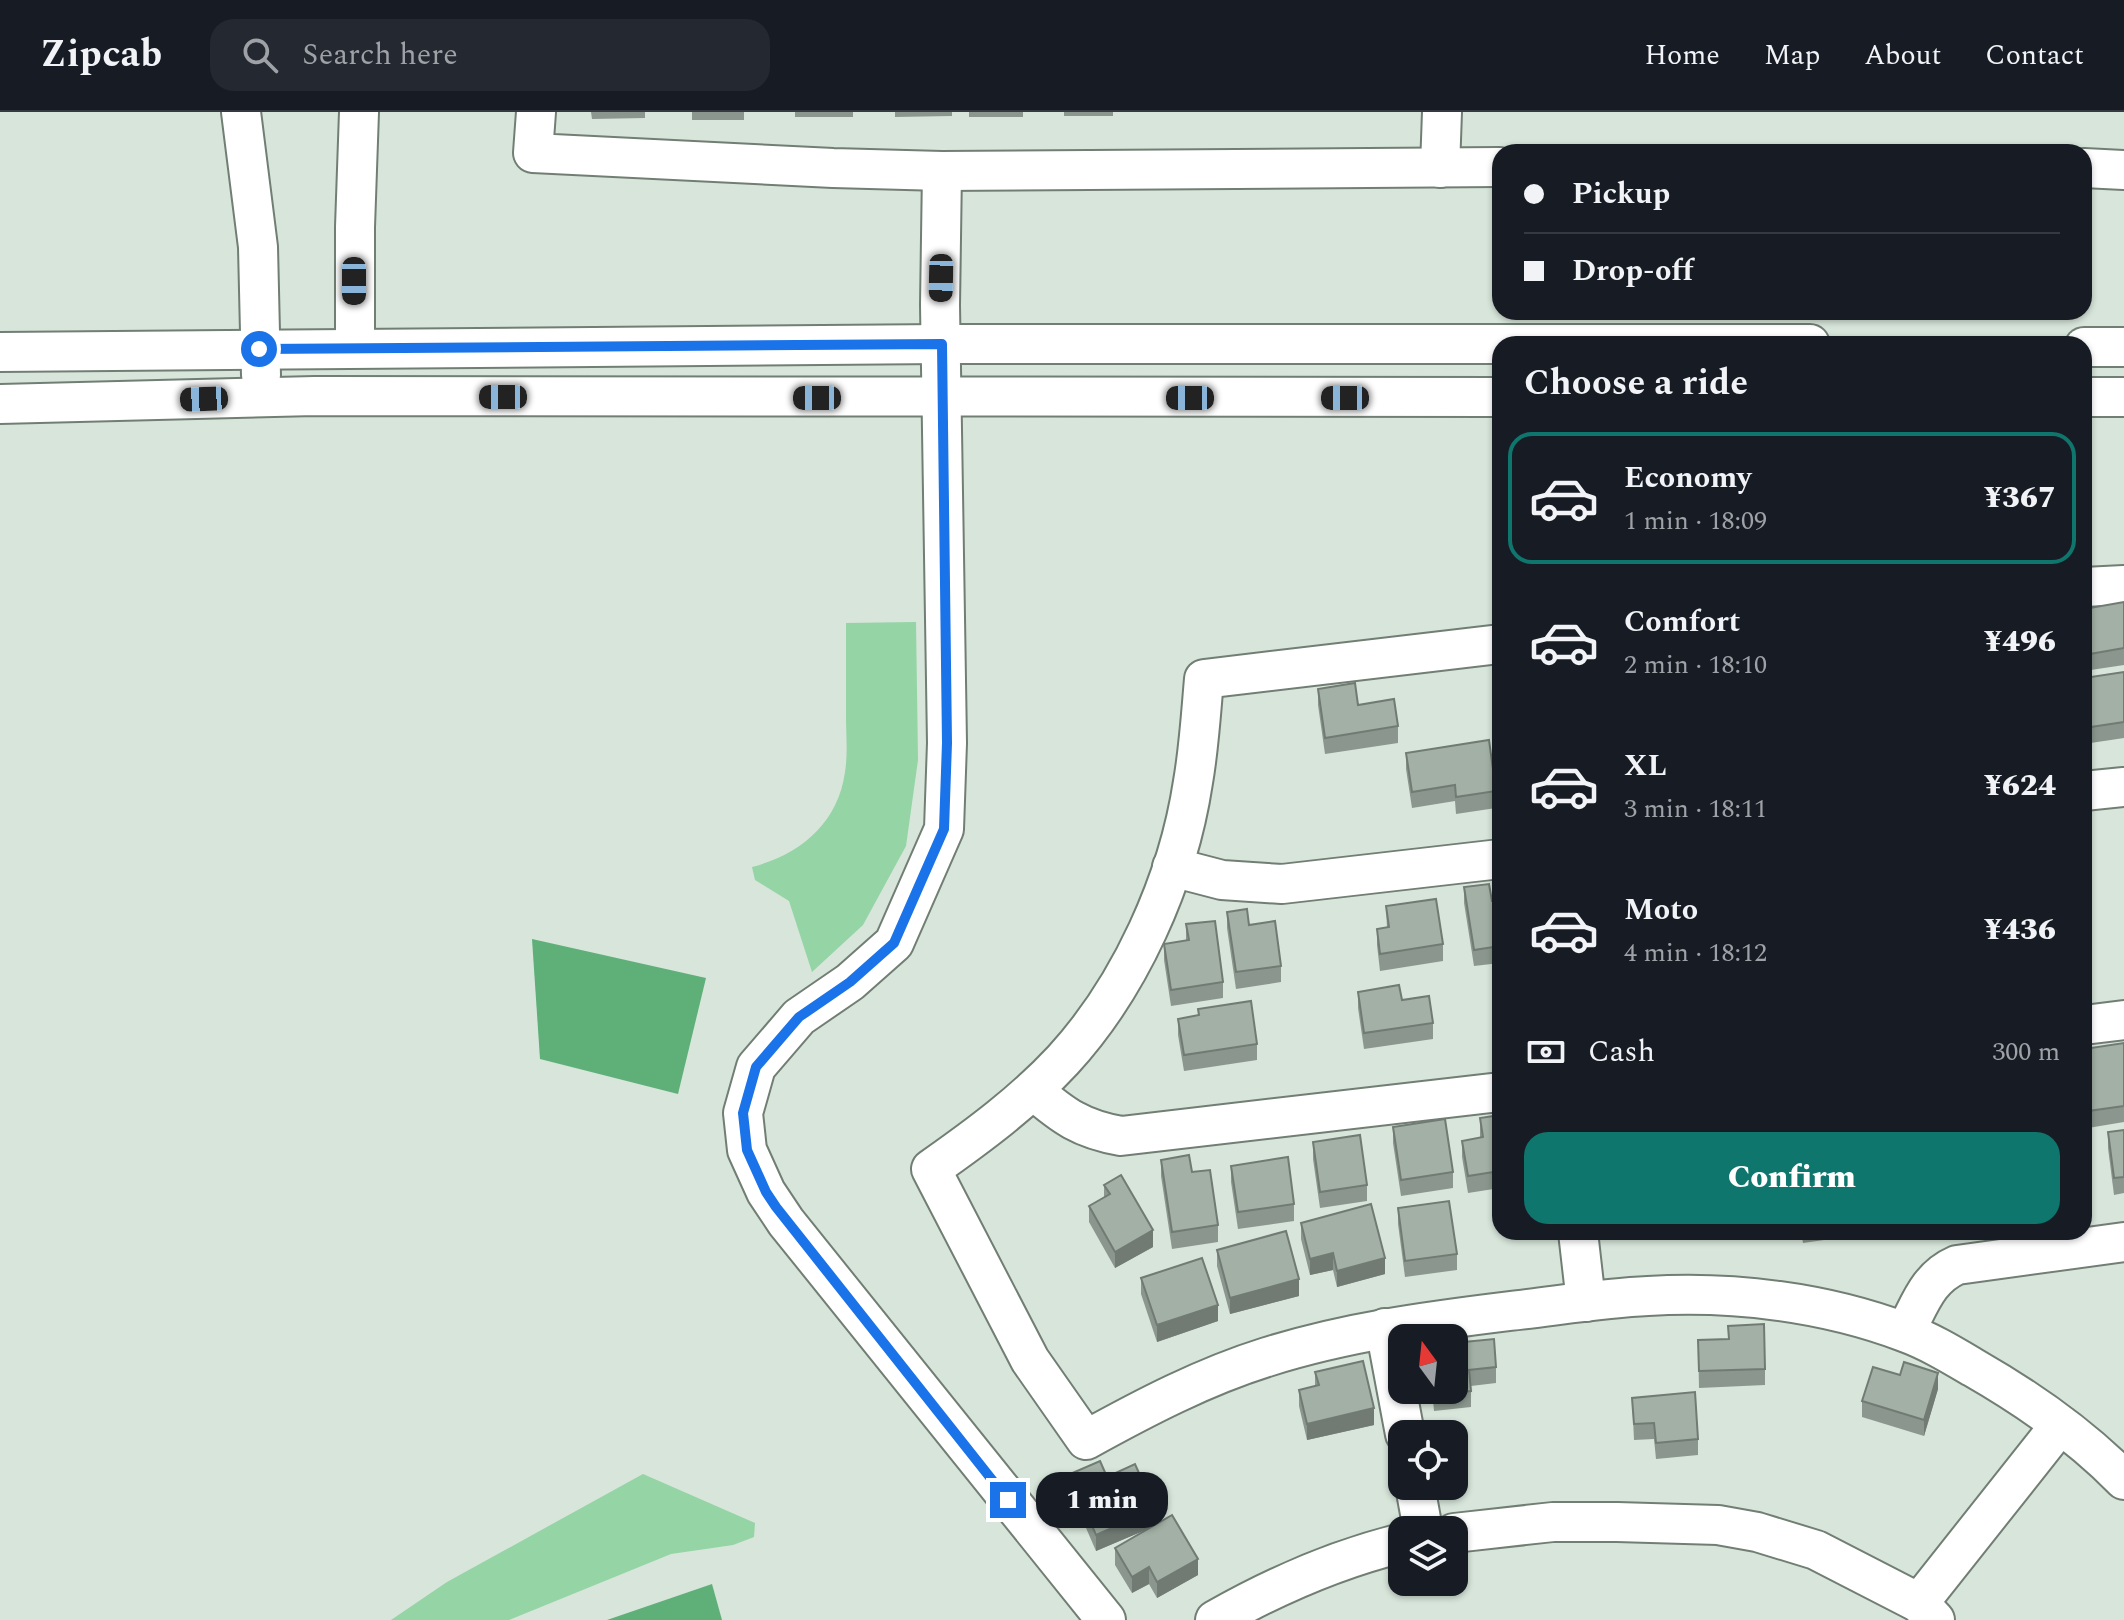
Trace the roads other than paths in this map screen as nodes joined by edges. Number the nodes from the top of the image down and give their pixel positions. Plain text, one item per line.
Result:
1 (241, 112) edge
2 (359, 112) edge
3 (536, 112) edge
4 (1442, 112) edge
5 (1492, 167) edge
6 (1440, 168) junction
7 (2092, 168) edge
8 (2124, 170) edge
9 (942, 171) junction
10 (942, 344) junction
11 (1492, 344) edge
12 (2092, 347) edge
13 (2124, 347) edge
14 (355, 348) junction
15 (259, 349) junction
16 (0, 352) edge
17 (1492, 397) edge
18 (2092, 397) edge
19 (2124, 397) edge
20 (262, 398) junction
21 (942, 398) junction
22 (0, 404) edge
23 (2124, 585) edge
24 (2092, 587) edge
25 (1492, 645) edge
26 (2124, 787) edge
27 (2092, 790) edge
28 (1492, 860) edge
29 (1172, 867) junction
30 (2124, 1020) edge
31 (2092, 1024) edge
32 (1033, 1090) junction
33 (1492, 1093) edge
34 (1579, 1240) edge
35 (2124, 1242) edge
36 (1586, 1302) junction
37 (1385, 1328) junction
38 (1905, 1332) junction
39 (1402, 1420) edge
40 (2060, 1425) junction
41 (2124, 1480) edge
42 (1468, 1531) edge
43 (1388, 1548) edge
44 (1927, 1612) edge
45 (1106, 1620) edge
46 (1215, 1620) edge

1 - 15 street
2 - 14 street
3 - 9 street
4 - 6 street
5 - 6 street
6 - 9 street
7 - 8 street
9 - 10 street
10 - 11 street
10 - 14 street
10 - 21 street
12 - 13 street
14 - 15 street
15 - 16 street
15 - 20 street
17 - 21 street
18 - 19 street
20 - 21 street
20 - 22 street
21 - 45 street
23 - 24 street
25 - 29 street
26 - 27 street
28 - 29 street
29 - 32 street
30 - 31 street
32 - 33 street
32 - 37 street
34 - 36 street
35 - 38 street
36 - 37 street
36 - 38 street
37 - 39 street
38 - 40 street
40 - 41 street
40 - 44 street
42 - 44 street
43 - 46 street

